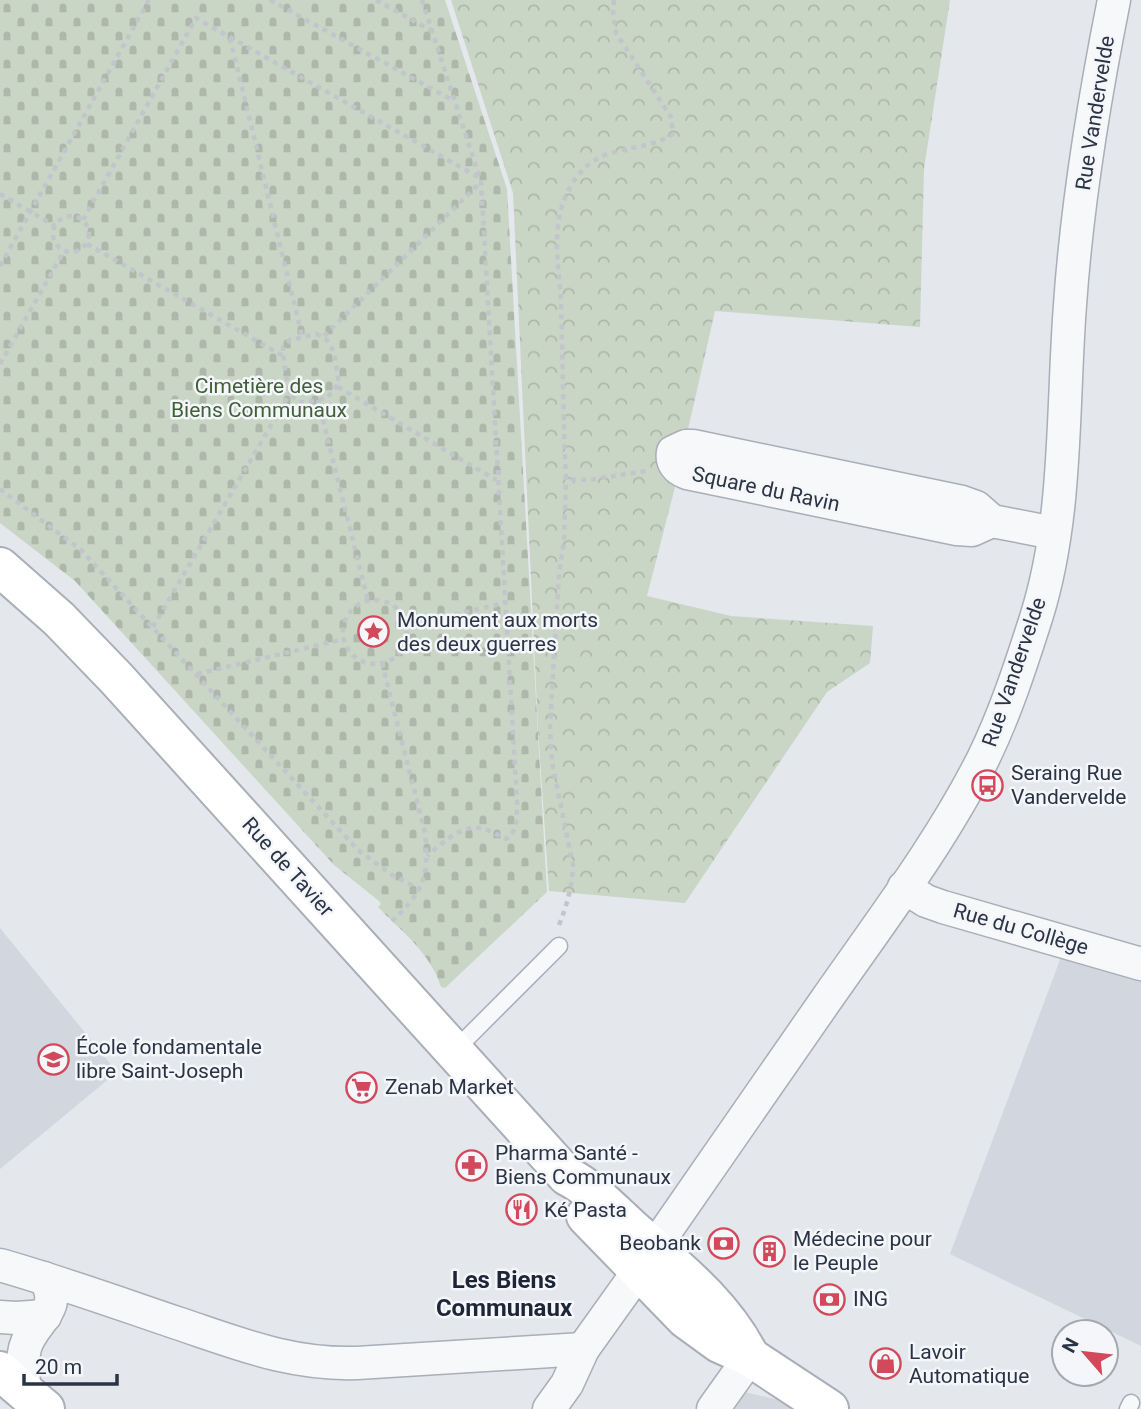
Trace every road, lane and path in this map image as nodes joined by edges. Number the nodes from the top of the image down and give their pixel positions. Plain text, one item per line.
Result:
1 (149, 0) edge
2 (270, 0) edge
3 (376, 0) edge
4 (422, 0) edge
5 (614, 0) edge
6 (1114, 0) edge
7 (432, 31) junction
8 (229, 37) junction
9 (455, 102) junction
10 (480, 180) junction
11 (0, 194) edge
12 (30, 212) junction
13 (83, 219) junction
14 (55, 226) junction
15 (87, 244) junction
16 (64, 251) junction
17 (0, 266) edge
18 (302, 336) junction
19 (324, 336) junction
20 (283, 356) junction
21 (0, 364) edge
22 (337, 387) junction
23 (290, 393) junction
24 (318, 400) junction
25 (658, 470) dead end
26 (497, 480) junction
27 (566, 480) junction
28 (0, 489) edge
29 (992, 521) junction
30 (1054, 533) junction
31 (0, 567) edge
32 (368, 601) junction
33 (504, 603) junction
34 (406, 626) junction
35 (153, 627) junction
36 (344, 639) junction
37 (382, 663) junction
38 (196, 674) junction
39 (428, 856) junction
40 (904, 887) junction
41 (419, 889) junction
42 (389, 923) dead end
43 (559, 946) joint
44 (1141, 964) edge
45 (454, 1051) junction
46 (567, 1176) junction
47 (646, 1260) junction
48 (0, 1265) edge
49 (44, 1279) junction
50 (0, 1317) edge
51 (45, 1317) junction
52 (583, 1349) junction
53 (750, 1357) junction
54 (16, 1383) edge
55 (549, 1409) edge
56 (713, 1409) edge
57 (829, 1409) edge

1 - 12 path
2 - 9 path
3 - 7 path
4 - 7 path
5 - 27 path
6 - 30 street, Rue Vandervelde
7 - 9 path
8 - 10 path
8 - 13 path
8 - 18 path
9 - 10 path
10 - 19 path
10 - 26 path
11 - 12 path
12 - 14 path
12 - 17 path
13 - 14 path
13 - 15 path
14 - 16 path
15 - 16 path
15 - 20 path
16 - 21 path
18 - 19 path
18 - 20 path
19 - 22 path
20 - 23 path
22 - 24 path
22 - 26 path
23 - 24 path
23 - 35 path
24 - 32 path
25 - 27 path
26 - 33 path
27 - 43 path
28 - 35 path
29 - 29 street, Square du Ravin
29 - 30 street, Square du Ravin
30 - 40 street, Rue Vandervelde
31 - 45 street, Rue de Tavier
32 - 34 path
32 - 36 path
33 - 34 path
33 - 39 path
34 - 37 path
35 - 38 path
36 - 37 path
36 - 38 path
37 - 39 path
38 - 41 path
39 - 41 path
40 - 44 street, Rue du Collège
40 - 47 street, Rue Vandervelde
41 - 42 path
43 - 45 lane
45 - 46 street, Rue de Tavier
46 - 47 street, Rue de Tavier
46 - 47 street, Rue de Tavier
47 - 52 street, Rue Vandervelde
47 - 53 street
47 - 53 street
48 - 49 street
49 - 51 street
49 - 52 street
50 - 51 street
51 - 54 street
52 - 55 street, Rue Vandervelde
53 - 56 street
53 - 57 street

